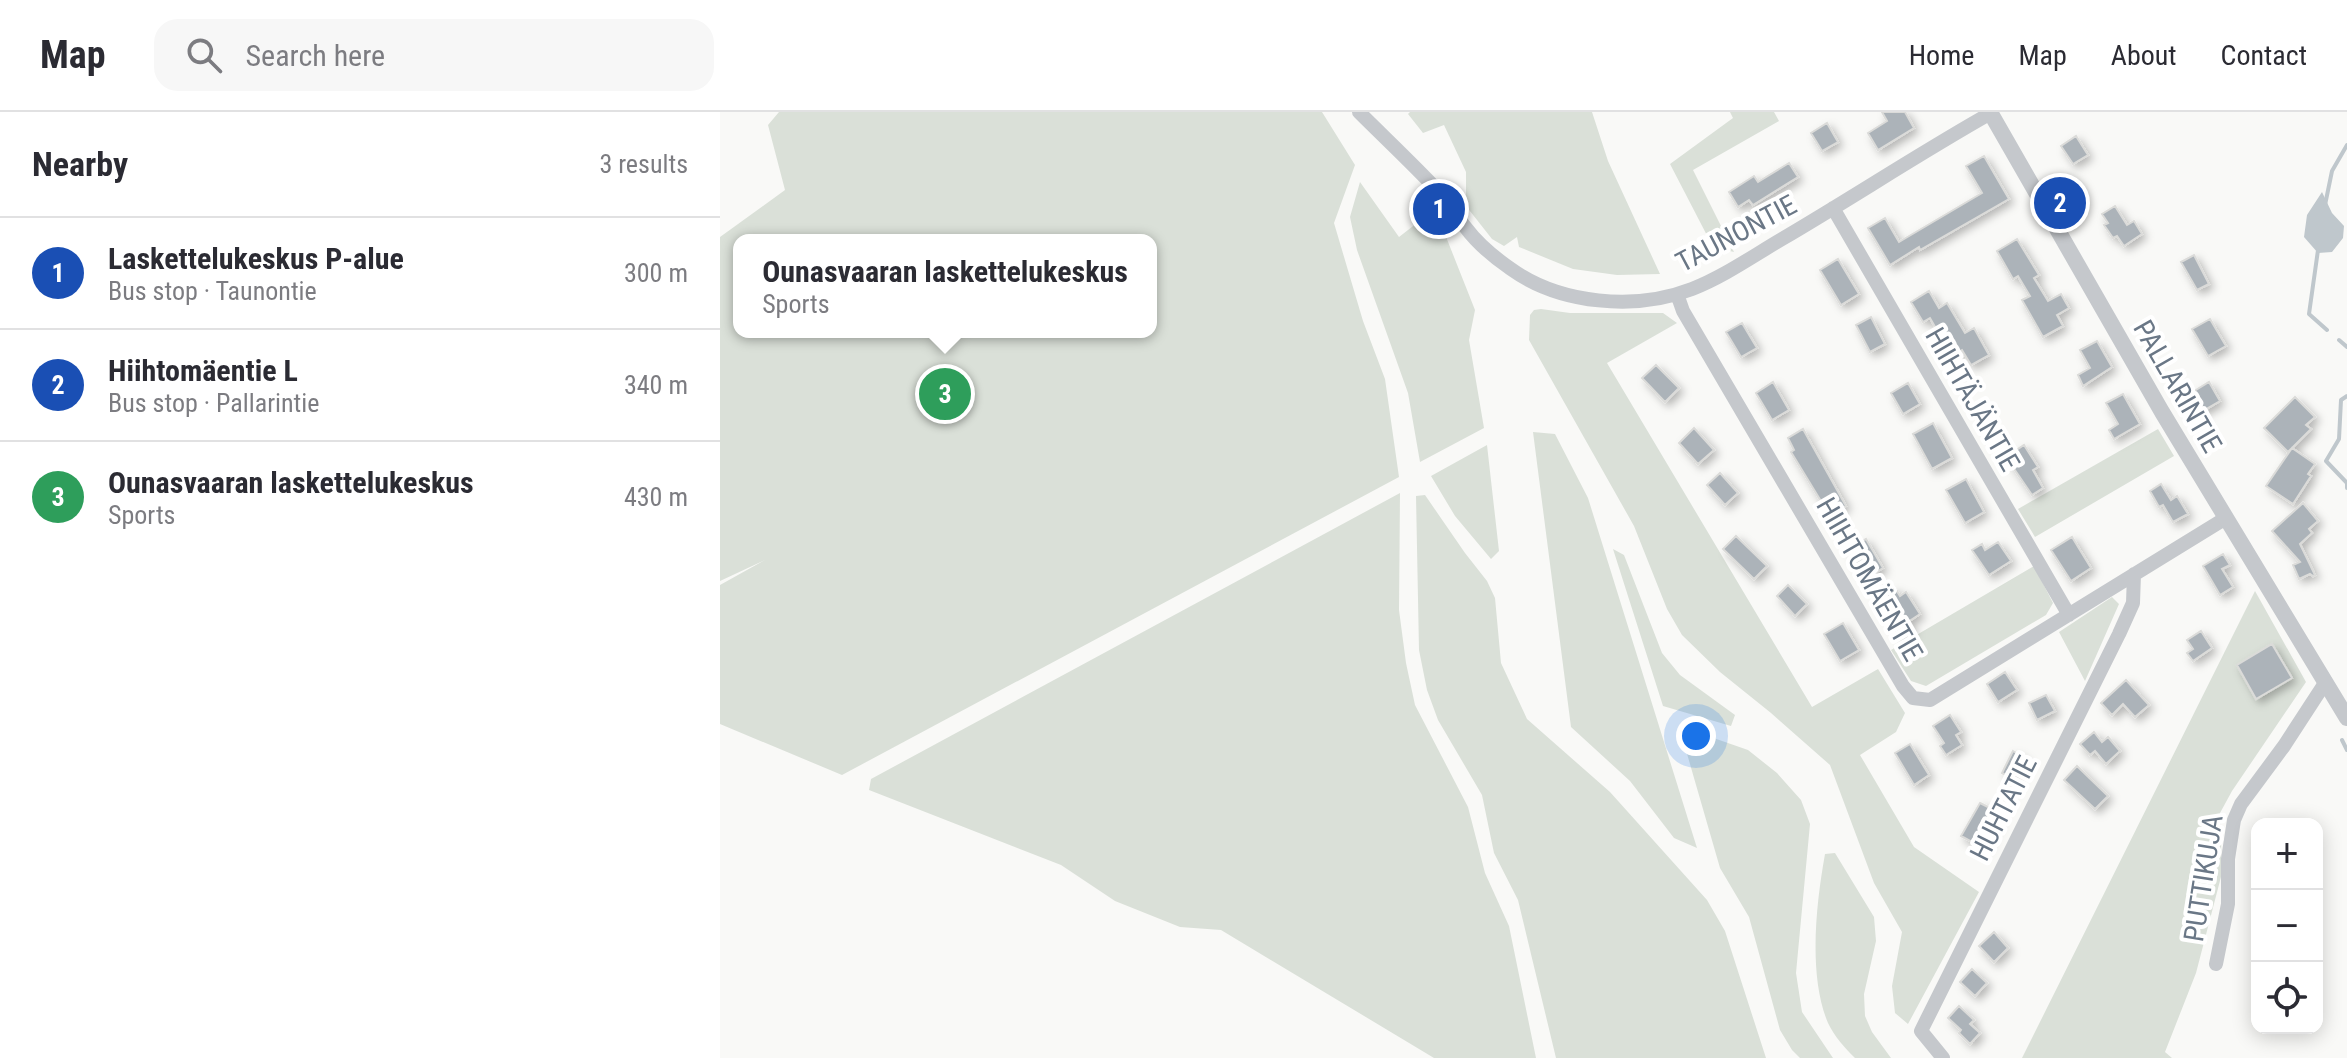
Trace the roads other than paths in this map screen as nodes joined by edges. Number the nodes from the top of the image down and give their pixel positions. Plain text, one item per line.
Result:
1 (1359, 112) edge
2 (1990, 113) edge
3 (1833, 208) junction
4 (1677, 294) junction
5 (2226, 518) junction
6 (2134, 574) junction
7 (2069, 615) junction
8 (2325, 683) junction
9 (2347, 718) edge
10 (2216, 964) dead end
11 (1943, 1058) edge

1 - 4 street, TAUNONTIE
2 - 3 street, TAUNONTIE
2 - 5 street, PALLARINTIE
3 - 4 street, TAUNONTIE
3 - 7 street, HIIHTÄJÄNTIE
4 - 7 street, HIIHTOMÄENTIE
5 - 6 street, HIIHTOMÄENTIE
5 - 8 street, PALLARINTIE
6 - 7 street, HIIHTOMÄENTIE
6 - 11 street, HUHTATIE
8 - 9 street, PALLARINTIE
8 - 10 street, PUTTIKUJA

